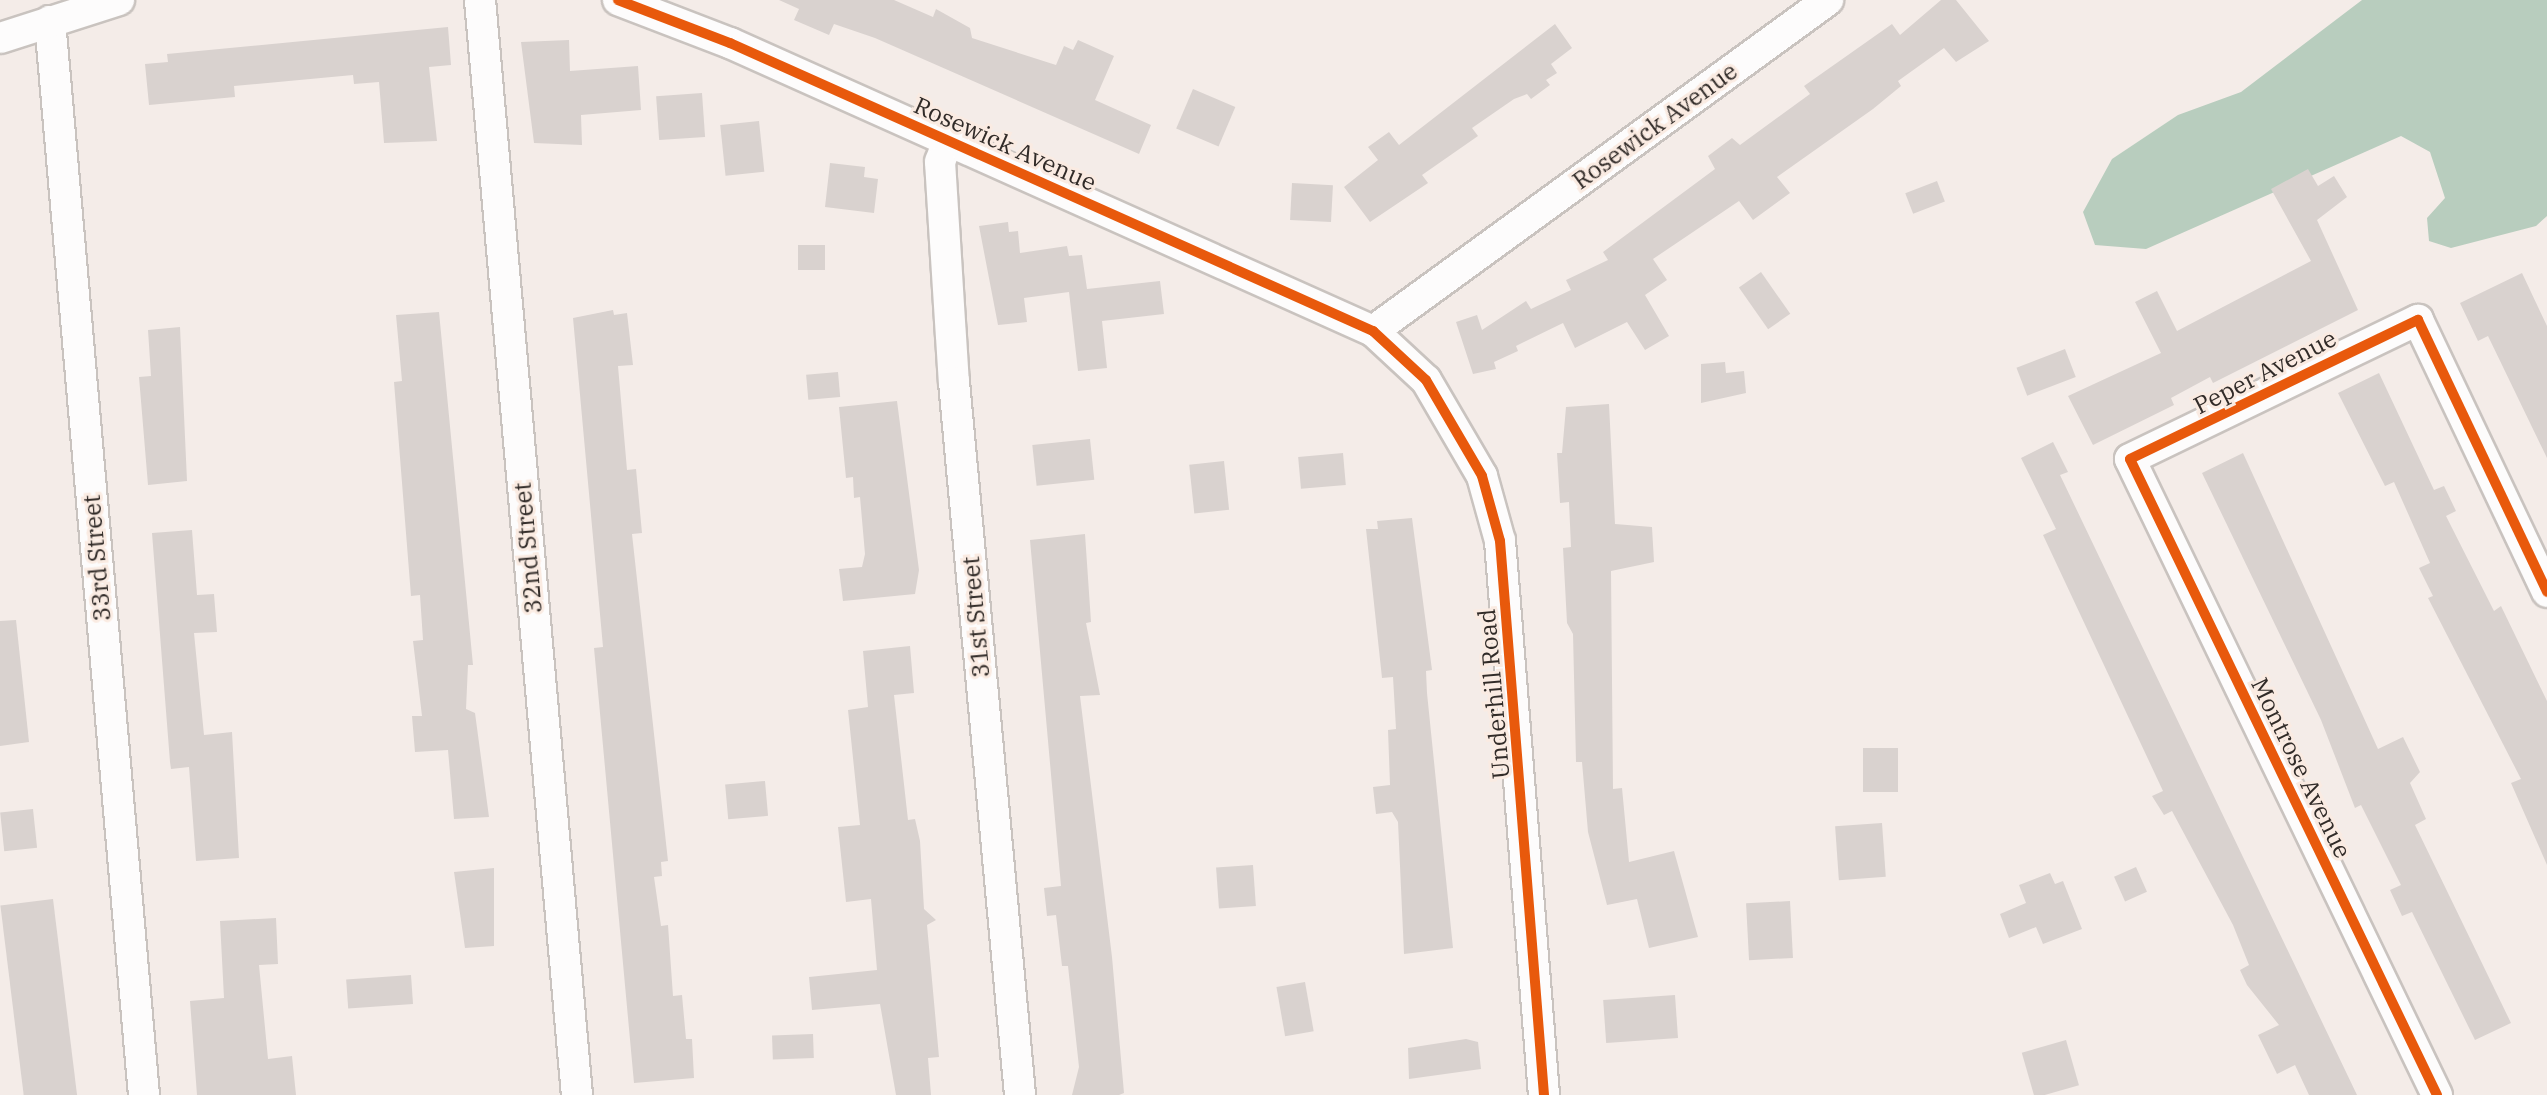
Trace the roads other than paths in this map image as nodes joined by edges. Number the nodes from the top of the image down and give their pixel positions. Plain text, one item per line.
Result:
1 (119, 0) edge
2 (480, 0) edge
3 (618, 0) edge
4 (1828, 0) edge
5 (674, 9) edge
6 (50, 21) junction
7 (0, 38) edge
8 (948, 141) junction
9 (1373, 331) junction
10 (2130, 459) joint
11 (2547, 592) edge
12 (144, 1095) edge
13 (577, 1095) edge
14 (1020, 1095) edge
15 (1544, 1095) edge
16 (2437, 1095) edge

1 - 6 street
2 - 13 street, 32nd Street
3 - 5 street, Rosewick Avenue
4 - 9 street, Rosewick Avenue
5 - 8 street, Rosewick Avenue
6 - 7 street
6 - 12 street, 33rd Street
8 - 9 street, Rosewick Avenue
8 - 14 street, 31st Street
9 - 15 street, Underhill Road
10 - 11 street, Peper Avenue
10 - 16 street, Montrose Avenue

